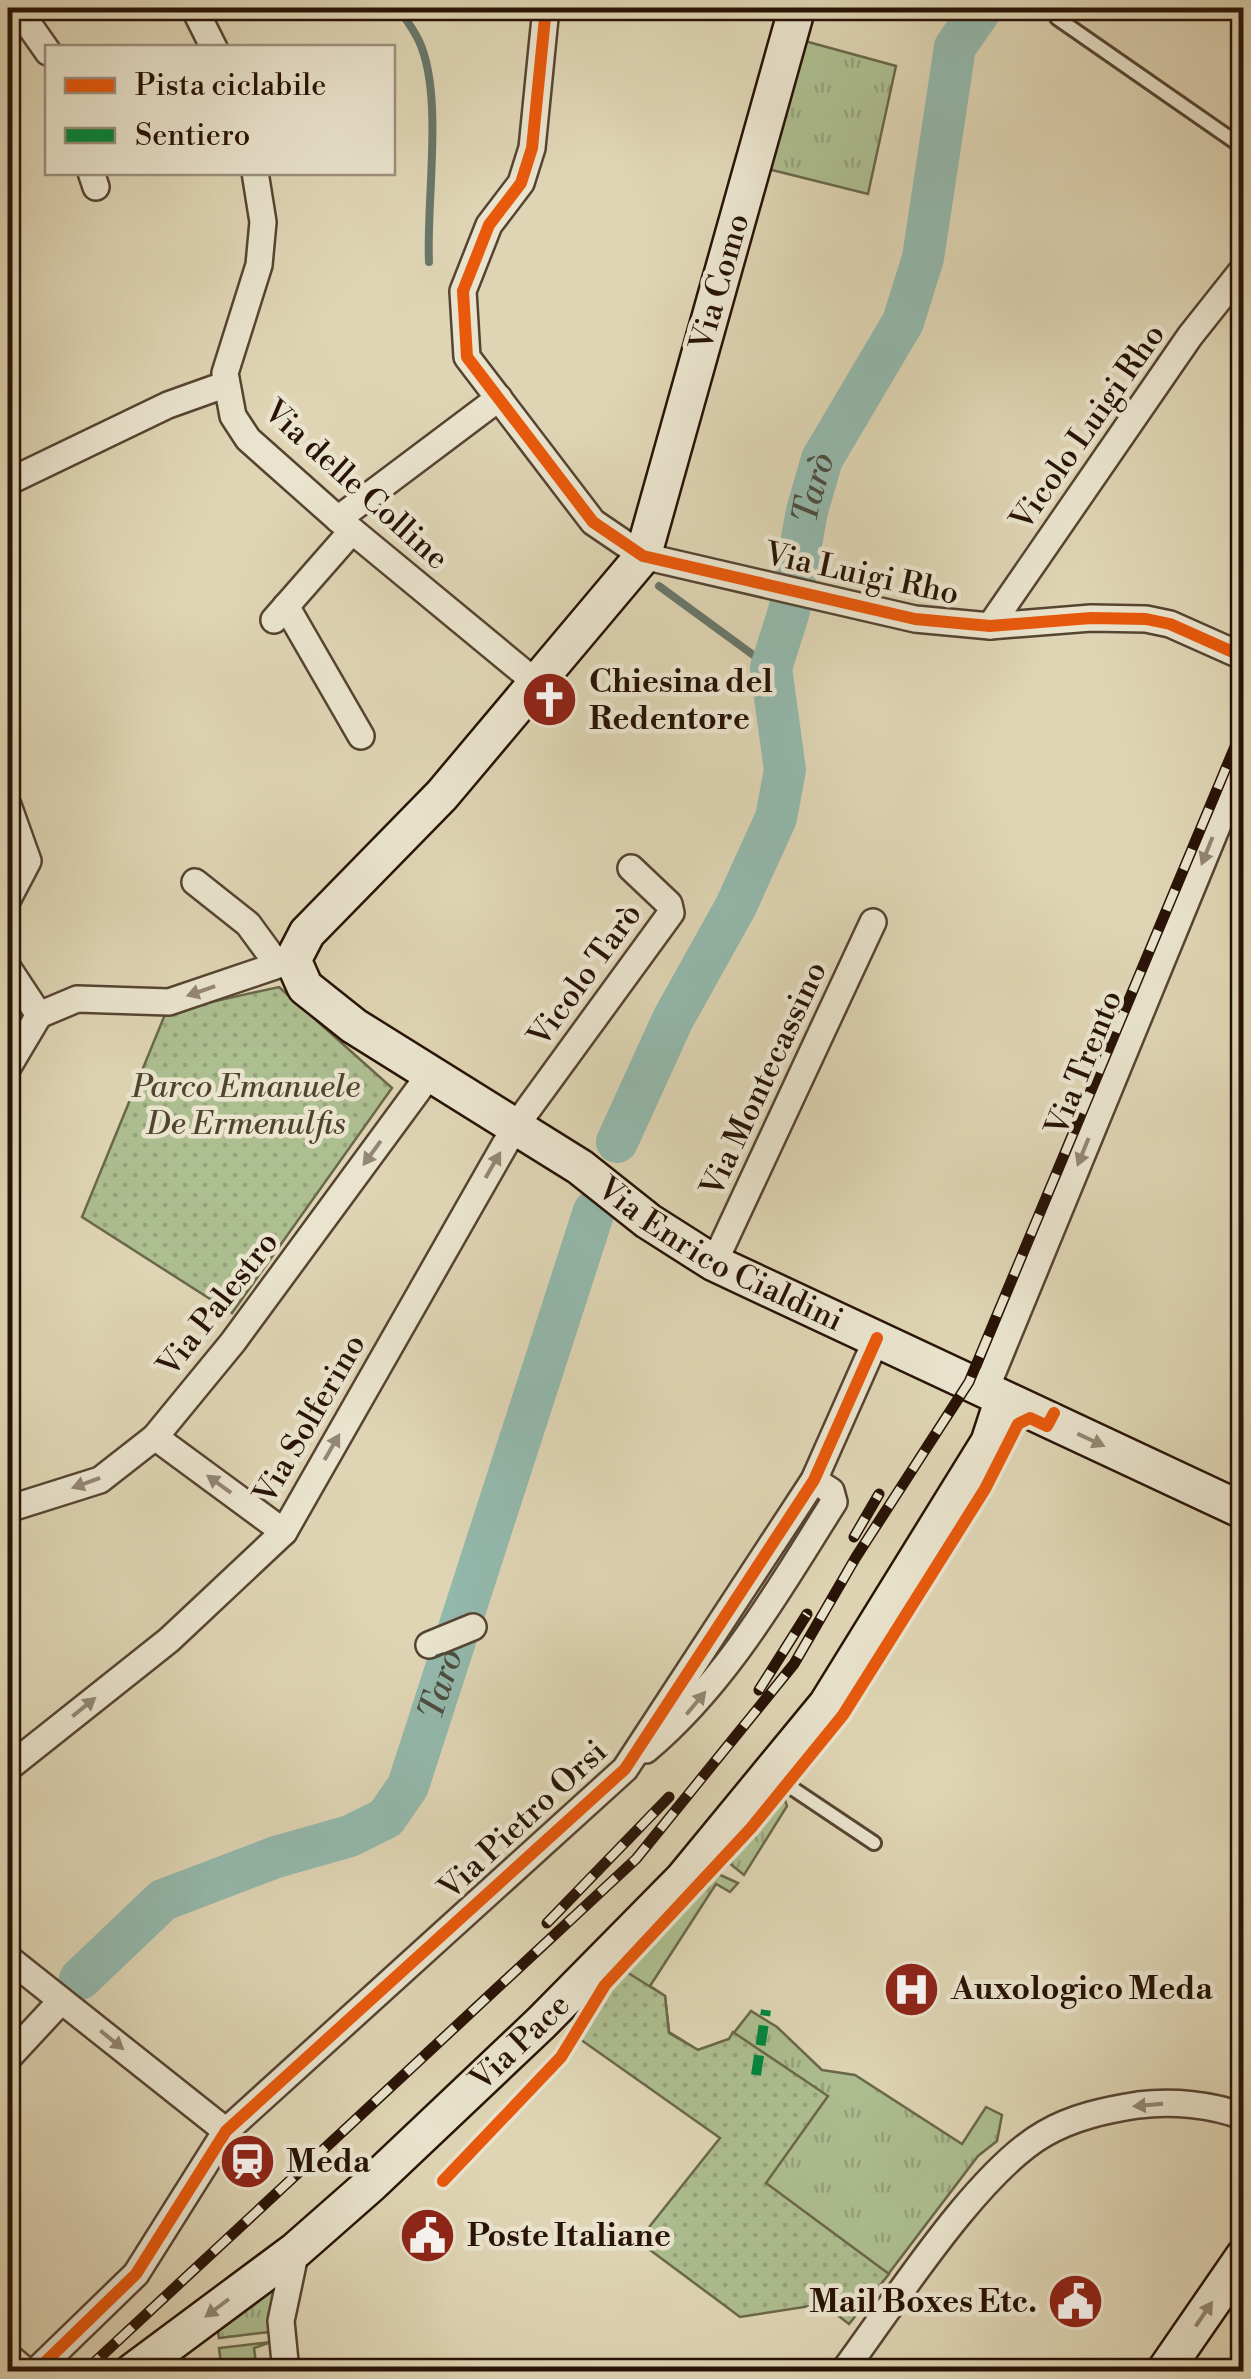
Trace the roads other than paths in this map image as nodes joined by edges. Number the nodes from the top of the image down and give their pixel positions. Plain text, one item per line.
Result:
1 (17, 8) edge
2 (194, 8) edge
3 (546, 8) edge
4 (797, 8) edge
5 (1057, 18) dead end
6 (212, 45) edge
7 (45, 48) edge
8 (1244, 148) edge
9 (255, 175) edge
10 (1244, 268) edge
11 (224, 386) junction
12 (499, 398) junction
13 (8, 482) edge
14 (345, 525) junction
15 (643, 556) junction
16 (1019, 586) junction
17 (1061, 621) junction
18 (990, 626) junction
19 (1244, 658) edge
20 (538, 685) junction
21 (361, 736) dead end
22 (1244, 761) edge
23 (8, 805) edge
24 (631, 868) dead end
25 (196, 882) dead end
26 (8, 898) edge
27 (873, 922) dead end
28 (286, 962) junction
29 (8, 968) edge
30 (39, 1015) junction
31 (8, 1067) edge
32 (430, 1074) junction
33 (515, 1127) junction
34 (714, 1263) junction
35 (876, 1338) junction
36 (994, 1395) junction
37 (154, 1437) junction
38 (8, 1509) edge
39 (1244, 1511) edge
40 (284, 1532) junction
41 (473, 1627) dead end
42 (428, 1645) dead end
43 (8, 1768) edge
44 (772, 1774) junction
45 (874, 1843) dead end
46 (8, 1958) edge
47 (61, 2001) junction
48 (8, 2058) edge
49 (1244, 2117) edge
50 (226, 2132) junction
51 (296, 2250) junction
52 (1244, 2256) edge
53 (8, 2356) edge
54 (27, 2372) edge
55 (35, 2372) edge
56 (132, 2372) edge
57 (286, 2372) edge
58 (843, 2372) edge
59 (1164, 2372) edge

1 - 7 street
2 - 6 street
3 - 12 street
4 - 15 street, Via Como
5 - 8 lane
9 - 11 street, Via delle Colline
10 - 16 street, Vicolo Luigi Rho
11 - 13 street
11 - 14 street, Via delle Colline
12 - 14 street
12 - 15 street
14 - 20 street, Via delle Colline
14 - 21 street
15 - 18 street, Via Luigi Rho
15 - 20 street
16 - 17 street
16 - 18 street, Vicolo Luigi Rho
17 - 18 street, Via Luigi Rho
17 - 19 street, Via Luigi Rho
20 - 28 street
22 -> 36 street, Via Trento
23 - 26 street
24 - 33 street, Vicolo Tarò
25 - 28 street
27 - 34 street, Via Montecassino
28 -> 30 street
28 - 32 street, Via Enrico Cialdini
29 - 30 street
30 - 31 street
32 - 33 street, Via Enrico Cialdini
32 -> 37 street, Via Palestro
33 - 34 street, Via Enrico Cialdini
40 -> 33 street, Via Solferino
34 - 35 street, Via Enrico Cialdini
35 - 36 street, Via Enrico Cialdini
35 - 50 street, Via Pietro Orsi
36 -> 39 street, Via Enrico Cialdini
36 - 44 street, Via Pace
37 -> 38 street, Via Palestro
40 -> 37 street
43 -> 40 street, Via Solferino
41 - 42 street
44 - 45 lane
44 - 51 street, Via Pace
46 - 47 street
47 - 48 street
47 -> 50 street
49 -> 58 street
50 - 55 street, Via Pietro Orsi
51 -> 56 street, Via Pace
51 - 57 street
59 -> 52 street
53 - 54 street

